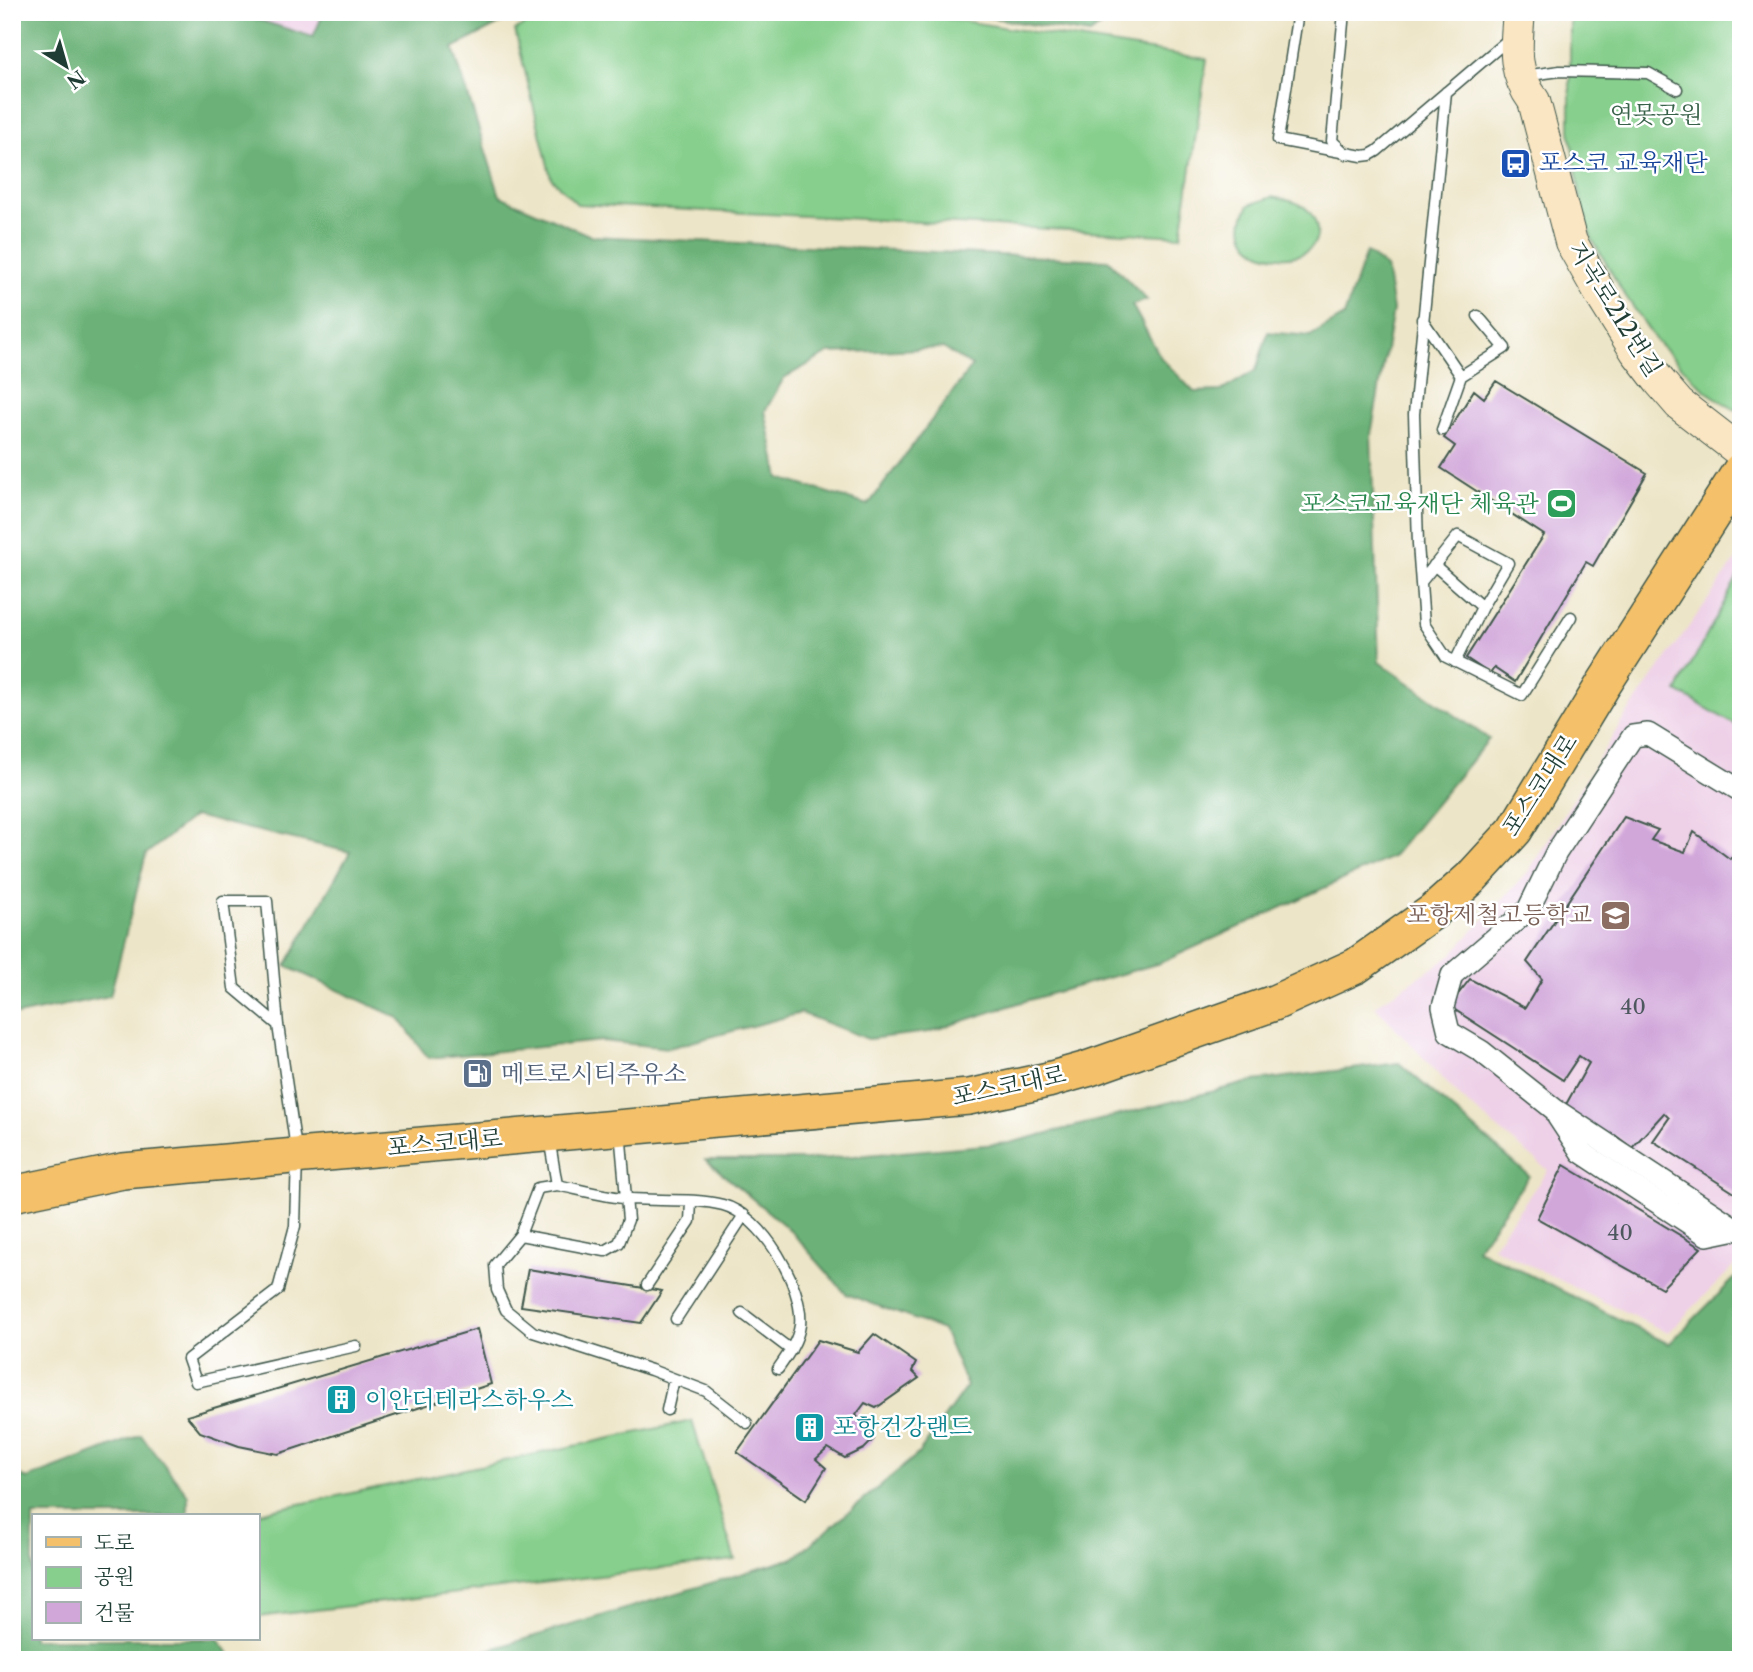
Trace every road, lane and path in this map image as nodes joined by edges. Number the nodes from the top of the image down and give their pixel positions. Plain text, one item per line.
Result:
1 (1298, 12) edge
2 (1344, 12) edge
3 (1518, 22) edge
4 (1520, 77) junction
5 (1677, 89) dead end
6 (1446, 92) junction
7 (1346, 154) junction
8 (1478, 316) dead end
9 (1422, 319) junction
10 (1461, 376) junction
11 (1442, 430) dead end
12 (1741, 452) edge
13 (1741, 470) edge
14 (1434, 565) junction
15 (1421, 582) junction
16 (1482, 607) junction
17 (1571, 617) dead end
18 (1455, 662) junction
19 (1741, 791) edge
20 (278, 1025) junction
21 (619, 1128) junction
22 (548, 1135) junction
23 (298, 1156) junction
24 (557, 1185) junction
25 (12, 1194) edge
26 (627, 1199) junction
27 (691, 1202) junction
28 (744, 1216) junction
29 (1739, 1227) edge
30 (520, 1235) junction
31 (647, 1285) dead end
32 (742, 1313) dead end
33 (676, 1319) dead end
34 (356, 1346) dead end
35 (791, 1350) junction
36 (778, 1369) dead end
37 (674, 1379) junction
38 (667, 1410) dead end
39 (747, 1423) dead end

1 - 7 lane
2 - 7 lane
3 - 4 main road, 지곡로212번길
3 - 6 lane
4 - 5 lane
4 - 12 main road, 지곡로212번길
6 - 7 lane
6 - 9 lane
8 - 10 lane
9 - 10 lane
9 - 15 lane
10 - 11 lane
13 - 21 main road, 포스코대로
14 - 15 lane
14 - 16 lane
14 - 16 lane
15 - 18 lane
16 - 18 lane
17 - 18 lane
19 - 29 street
20 - 20 lane
20 - 23 lane
21 - 22 main road, 포스코대로
21 - 26 lane
22 - 23 main road, 포스코대로
22 - 24 lane
23 - 25 main road, 포스코대로
23 - 34 lane
24 - 26 lane
24 - 30 lane
26 - 27 lane
26 - 30 lane
27 - 28 lane
27 - 31 lane
28 - 33 lane
28 - 35 lane
30 - 37 lane
32 - 35 lane
35 - 36 lane
37 - 38 lane
37 - 39 lane

